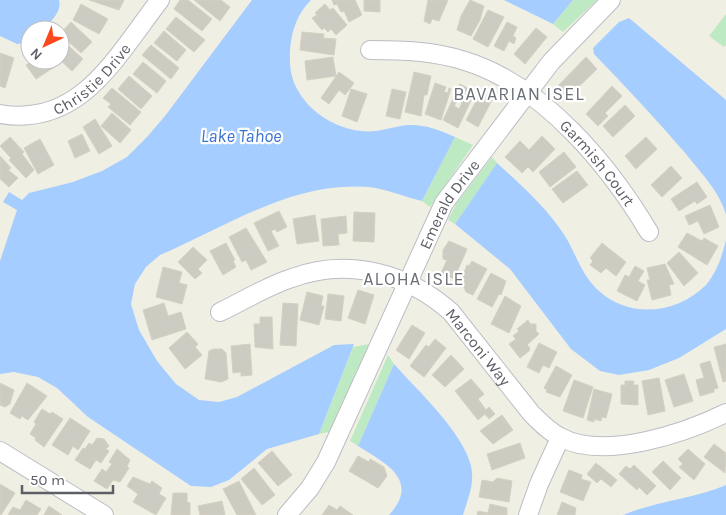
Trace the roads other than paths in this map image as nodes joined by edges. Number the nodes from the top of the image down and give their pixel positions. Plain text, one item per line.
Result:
1 (160, 0) edge
2 (611, 0) edge
3 (370, 50) dead end
4 (528, 94) junction
5 (0, 114) edge
6 (649, 232) dead end
7 (408, 283) junction
8 (220, 312) dead end
9 (726, 413) edge
10 (560, 438) junction
11 (0, 451) edge
12 (104, 515) edge
13 (287, 515) edge
14 (528, 515) edge

1 - 5 street, Christie Drive
2 - 4 street, Emerald Drive
3 - 4 street, Garmish Court
4 - 6 street, Garmish Court
4 - 7 street, Emerald Drive
7 - 8 street, Marconi Way
7 - 10 street, Marconi Way
7 - 13 street, Emerald Drive
9 - 10 street, Marconi Way
10 - 14 street
11 - 12 street

